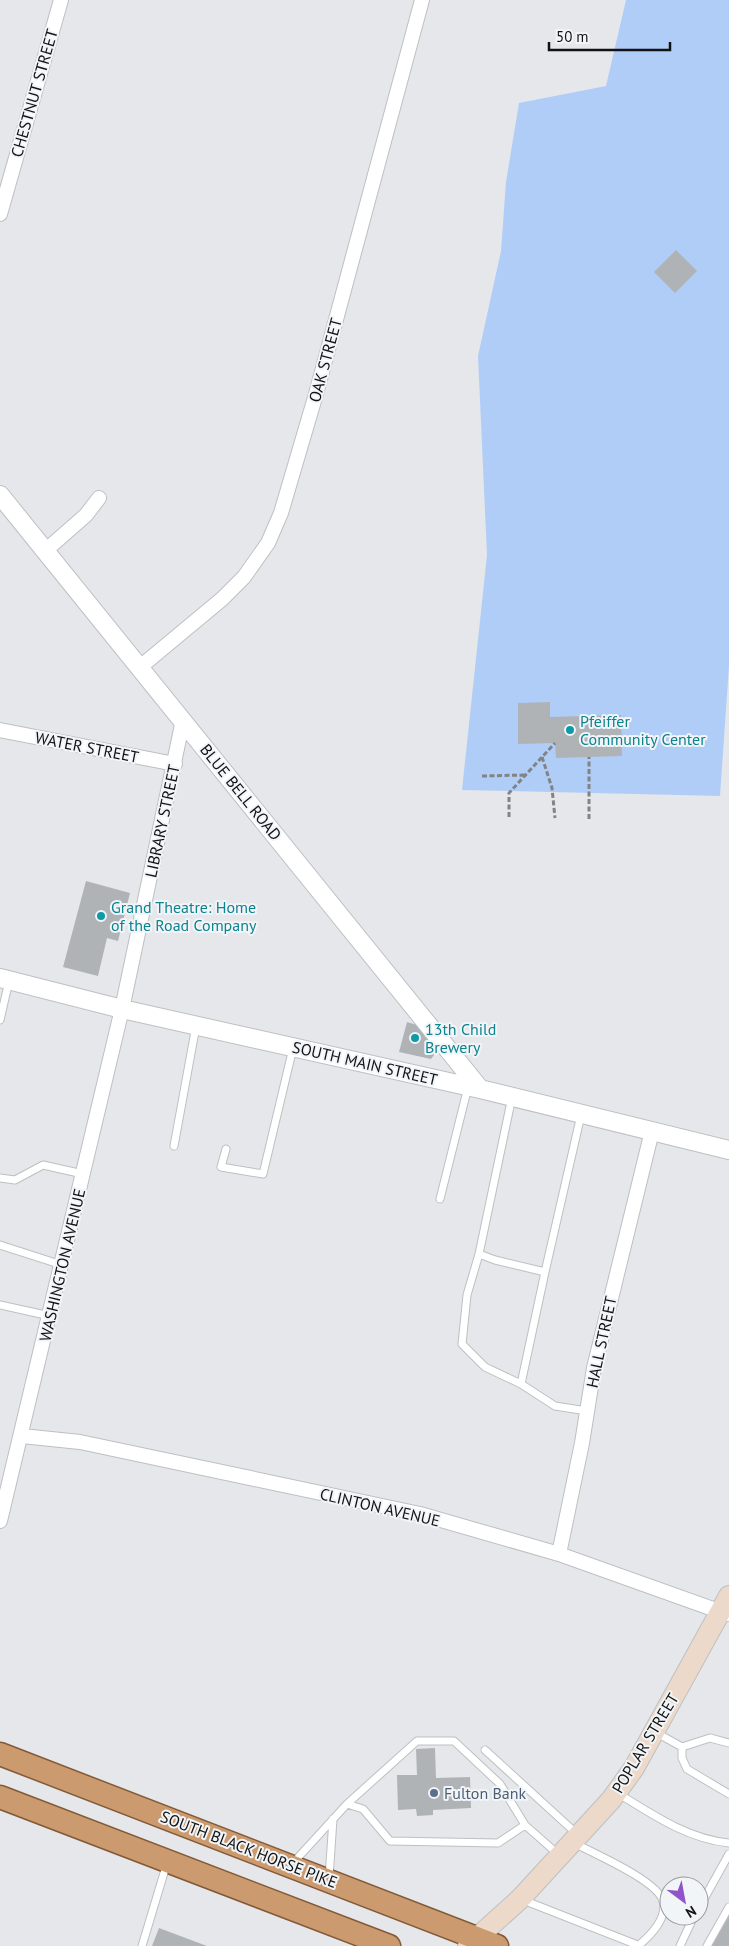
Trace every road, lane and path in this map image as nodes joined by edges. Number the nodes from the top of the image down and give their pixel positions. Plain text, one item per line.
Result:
1 (61, 0) edge
2 (422, 0) edge
3 (0, 214) edge
4 (0, 495) edge
5 (99, 498) dead end
6 (45, 551) junction
7 (139, 668) junction
8 (183, 720) junction
9 (0, 730) edge
10 (555, 743) dead end
11 (542, 757) junction
12 (589, 757) dead end
13 (175, 764) junction
14 (526, 775) junction
15 (482, 776) dead end
16 (509, 817) dead end
17 (555, 818) dead end
18 (589, 819) dead end
19 (5, 979) edge
20 (122, 1009) junction
21 (0, 1020) edge
22 (196, 1026) junction
23 (293, 1047) junction
24 (474, 1088) junction
25 (512, 1097) junction
26 (581, 1114) junction
27 (652, 1131) junction
28 (174, 1146) dead end
29 (226, 1149) dead end
30 (729, 1150) edge
31 (83, 1174) junction
32 (0, 1178) edge
33 (440, 1199) dead end
34 (0, 1245) edge
35 (479, 1254) junction
36 (62, 1265) junction
37 (545, 1272) junction
38 (0, 1306) edge
39 (50, 1316) junction
40 (521, 1384) junction
41 (587, 1411) junction
42 (22, 1436) junction
43 (0, 1521) edge
44 (559, 1554) junction
45 (726, 1608) edge
46 (655, 1732) junction
47 (729, 1743) edge
48 (682, 1746) junction
49 (486, 1750) dead end
50 (0, 1754) edge
51 (617, 1792) junction
52 (729, 1794) edge
53 (0, 1797) edge
54 (347, 1804) junction
55 (333, 1818) junction
56 (525, 1825) junction
57 (729, 1844) edge
58 (570, 1845) junction
59 (729, 1854) edge
60 (168, 1860) junction
61 (291, 1865) junction
62 (329, 1880) junction
63 (709, 1890) edge
64 (520, 1899) junction
65 (729, 1907) edge
66 (689, 1926) edge
67 (481, 1944) edge
68 (142, 1946) edge
69 (389, 1946) edge
70 (637, 1946) edge
71 (680, 1946) edge
72 (707, 1946) edge

1 - 3 street, CHESTNUT STREET
2 - 7 street, OAK STREET
4 - 6 street, BLUE BELL ROAD
5 - 6 street
6 - 7 street, BLUE BELL ROAD
7 - 8 street, BLUE BELL ROAD
8 - 13 street, LIBRARY STREET
8 - 24 street, BLUE BELL ROAD
9 - 13 street, WATER STREET
10 - 11 path
11 - 14 path
11 - 17 path
12 - 18 path
13 - 20 street, LIBRARY STREET
14 - 15 path
14 - 16 path
19 - 20 street, SOUTH MAIN STREET
19 - 21 lane
20 - 22 street, SOUTH MAIN STREET
20 - 31 street, WASHINGTON AVENUE
22 - 23 street, SOUTH MAIN STREET
22 - 28 lane
23 - 24 street, SOUTH MAIN STREET
23 - 29 lane
24 - 25 street, SOUTH MAIN STREET
24 - 33 lane
25 - 26 street, SOUTH MAIN STREET
25 - 35 lane
26 - 27 street, SOUTH MAIN STREET
26 - 37 lane
27 - 30 street, SOUTH MAIN STREET
27 - 41 street, HALL STREET
31 - 32 lane
31 - 36 street, WASHINGTON AVENUE
34 - 36 lane
35 - 37 lane
35 - 40 lane
36 - 39 street, WASHINGTON AVENUE
37 - 40 lane
38 - 39 lane
39 - 42 street, WASHINGTON AVENUE
40 - 41 lane
41 - 44 street, HALL STREET
42 - 43 street, WASHINGTON AVENUE
42 - 44 street, CLINTON AVENUE
44 - 45 street, CLINTON AVENUE
45 - 46 main road, POPLAR STREET
46 - 48 lane
46 - 51 main road, POPLAR STREET
47 - 48 lane
48 - 52 lane
49 - 58 lane
50 - 61 highway, SOUTH BLACK HORSE PIKE
51 - 57 lane
51 - 58 main road, POPLAR STREET
53 - 60 highway
54 - 55 lane
54 - 56 lane
54 - 56 lane
55 - 61 lane
55 - 62 lane
56 - 58 lane
58 - 64 main road, POPLAR STREET
58 - 70 lane
59 - 63 lane
60 - 68 lane
60 - 69 highway
61 - 62 highway, SOUTH BLACK HORSE PIKE
62 - 67 highway, SOUTH BLACK HORSE PIKE
64 - 67 main road, POPLAR STREET
64 - 70 lane
65 - 72 lane
66 - 71 lane

